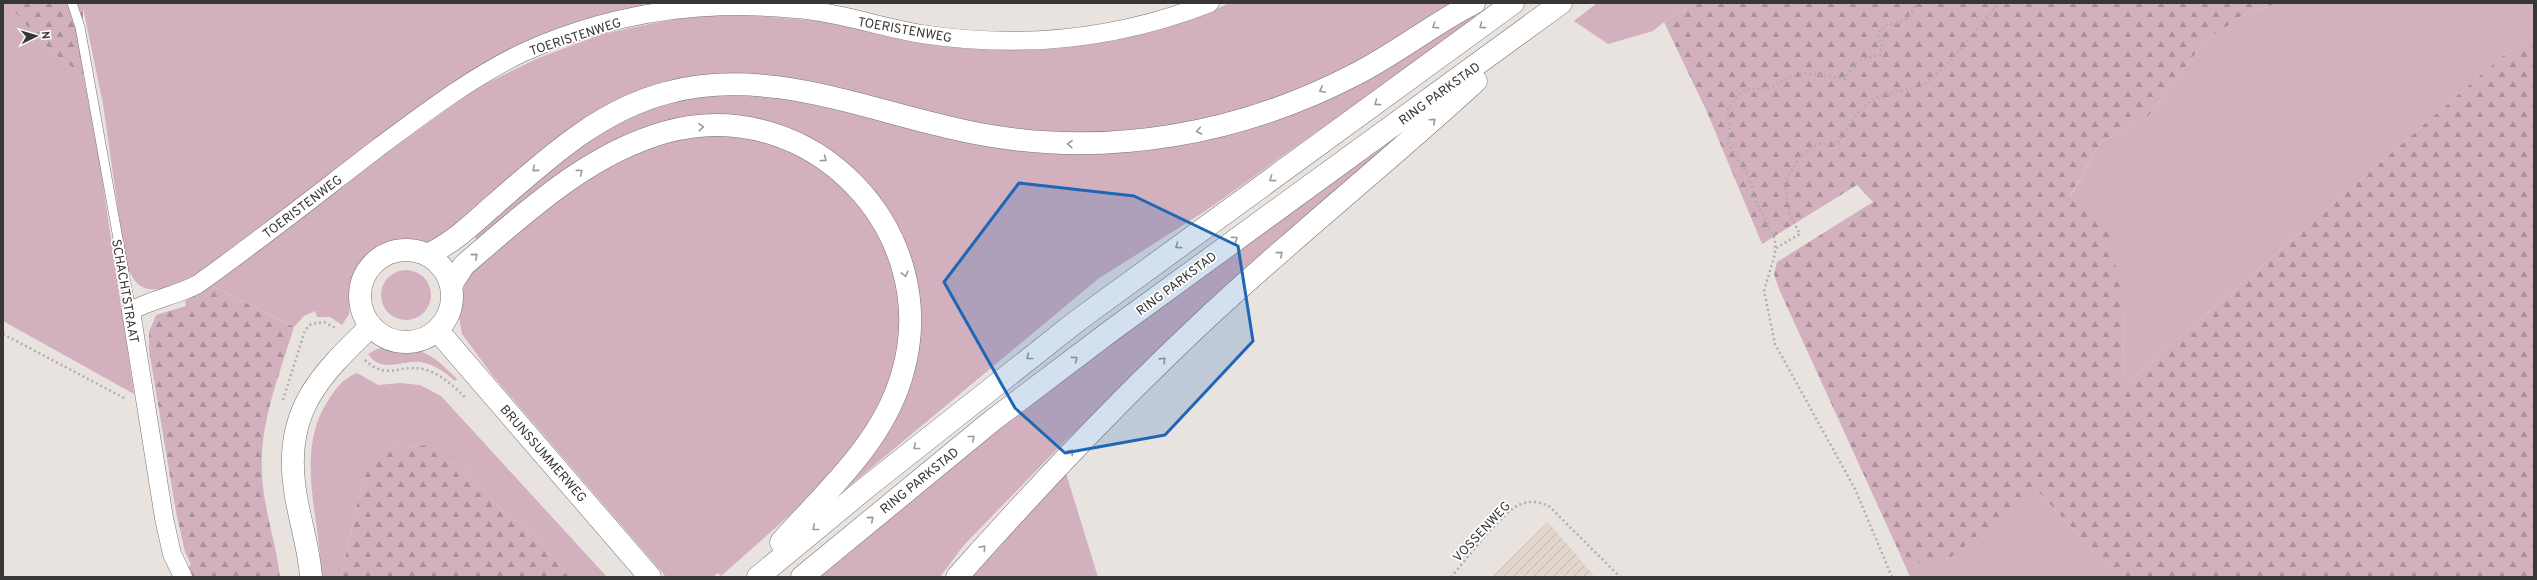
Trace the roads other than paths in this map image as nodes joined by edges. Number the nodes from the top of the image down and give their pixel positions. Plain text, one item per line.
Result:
1 (72, 3) edge
2 (1210, 3) edge
3 (1474, 3) edge
4 (1513, 3) edge
5 (1562, 3) edge
6 (427, 255) junction
7 (451, 285) junction
8 (131, 311) junction
9 (371, 326) junction
10 (437, 330) junction
11 (183, 577) edge
12 (311, 577) edge
13 (650, 577) edge
14 (750, 577) edge
15 (758, 577) edge
16 (802, 577) edge
17 (957, 577) edge

1 - 8 lane, SCHACHTSTRAAT
2 - 8 street, TOERISTENWEG
3 -> 6 main road
4 -> 15 main road
16 -> 5 main road, RING PARKSTAD
17 -> 5 main road
6 - 7 main road
6 - 9 main road
7 - 10 main road
7 -> 14 main road
8 - 11 street, SCHACHTSTRAAT
9 - 10 main road
9 - 12 main road
10 - 13 main road, BRUNSSUMMERWEG

